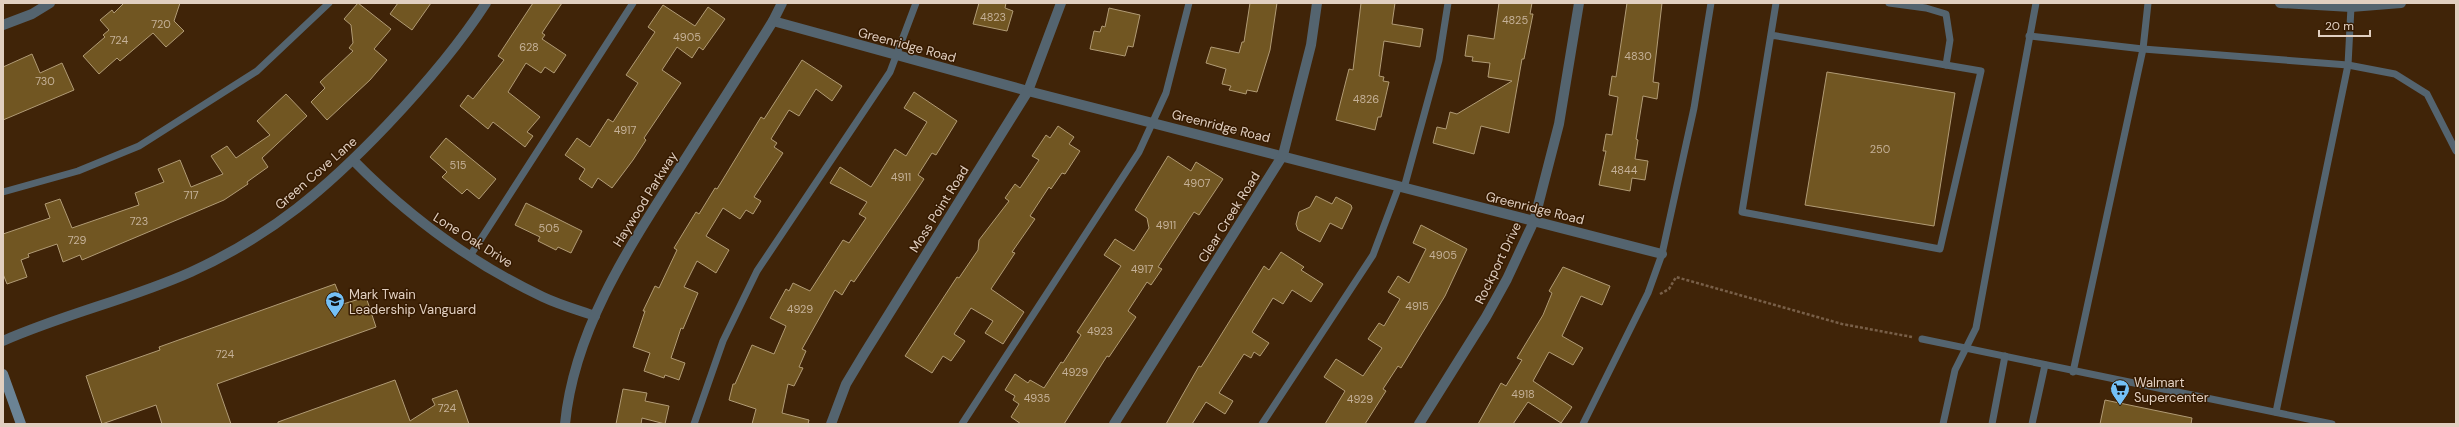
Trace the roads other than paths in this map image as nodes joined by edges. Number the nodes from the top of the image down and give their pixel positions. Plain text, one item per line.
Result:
1 (50, 3) edge
2 (329, 3) edge
3 (486, 3) edge
4 (633, 3) edge
5 (782, 3) edge
6 (916, 3) edge
7 (1061, 3) edge
8 (1189, 3) edge
9 (1318, 3) edge
10 (1448, 3) edge
11 (1579, 3) edge
12 (1711, 3) edge
13 (1776, 3) edge
14 (1889, 3) edge
15 (2036, 3) edge
16 (2148, 3) edge
17 (2280, 3) edge
18 (2401, 3) edge
19 (2330, 4) edge
20 (2351, 7) junction
21 (774, 22) junction
22 (3, 25) edge
23 (1771, 35) junction
24 (2029, 36) junction
25 (2142, 49) junction
26 (898, 56) junction
27 (1946, 65) junction
28 (2348, 65) junction
29 (1028, 91) junction
30 (1155, 123) junction
31 (2456, 151) edge
32 (1283, 155) junction
33 (353, 160) junction
34 (1402, 187) junction
35 (3, 192) edge
36 (1534, 221) junction
37 (1662, 254) junction
38 (470, 256) junction
39 (595, 316) junction
40 (1922, 340) road end
41 (3, 341) edge
42 (1965, 348) junction
43 (2005, 356) junction
44 (2045, 365) junction
45 (2073, 372) junction
46 (3, 374) edge
47 (2276, 412) junction
48 (21, 424) edge
49 (565, 424) edge
50 (694, 424) edge
51 (831, 424) edge
52 (962, 424) edge
53 (1114, 424) edge
54 (1262, 424) edge
55 (1418, 424) edge
56 (1583, 424) edge
57 (1943, 424) edge
58 (1992, 424) edge
59 (2032, 424) edge
60 (2332, 424) edge

1 - 22 street
2 - 35 lane
3 - 33 street, Green Cove Lane
4 - 38 lane
5 - 21 street, Haywood Parkway
6 - 26 lane
7 - 29 street, Moss Point Road
8 - 30 lane
9 - 32 street, Clear Creek Road
10 - 34 lane
11 - 36 street, Rockport Drive
12 - 37 lane
13 - 23 lane
14 - 27 lane
15 - 24 lane
16 - 25 lane
17 - 19 street
18 - 20 street
19 - 20 street
20 - 28 lane
21 - 26 street, Greenridge Road
21 - 39 street, Haywood Parkway
23 - 27 lane
23 - 27 lane
24 - 25 lane
24 - 42 lane
25 - 28 lane
25 - 45 lane
26 - 29 street, Greenridge Road
26 - 50 lane
28 - 31 lane
28 - 47 lane
29 - 30 street, Greenridge Road
29 - 51 street, Moss Point Road
30 - 32 street, Greenridge Road
30 - 52 lane
32 - 34 street, Greenridge Road
32 - 53 street, Clear Creek Road
33 - 38 street, Lone Oak Drive
33 - 41 street, Green Cove Lane
34 - 36 street, Greenridge Road
34 - 54 lane
36 - 37 street, Greenridge Road
36 - 55 street, Rockport Drive
37 - 56 lane
38 - 39 street, Lone Oak Drive
39 - 49 street, Haywood Parkway
40 - 42 lane
42 - 43 lane
42 - 57 lane
43 - 44 lane
43 - 58 lane
44 - 45 lane
44 - 59 lane
45 - 47 lane
46 - 48 street
47 - 60 lane

